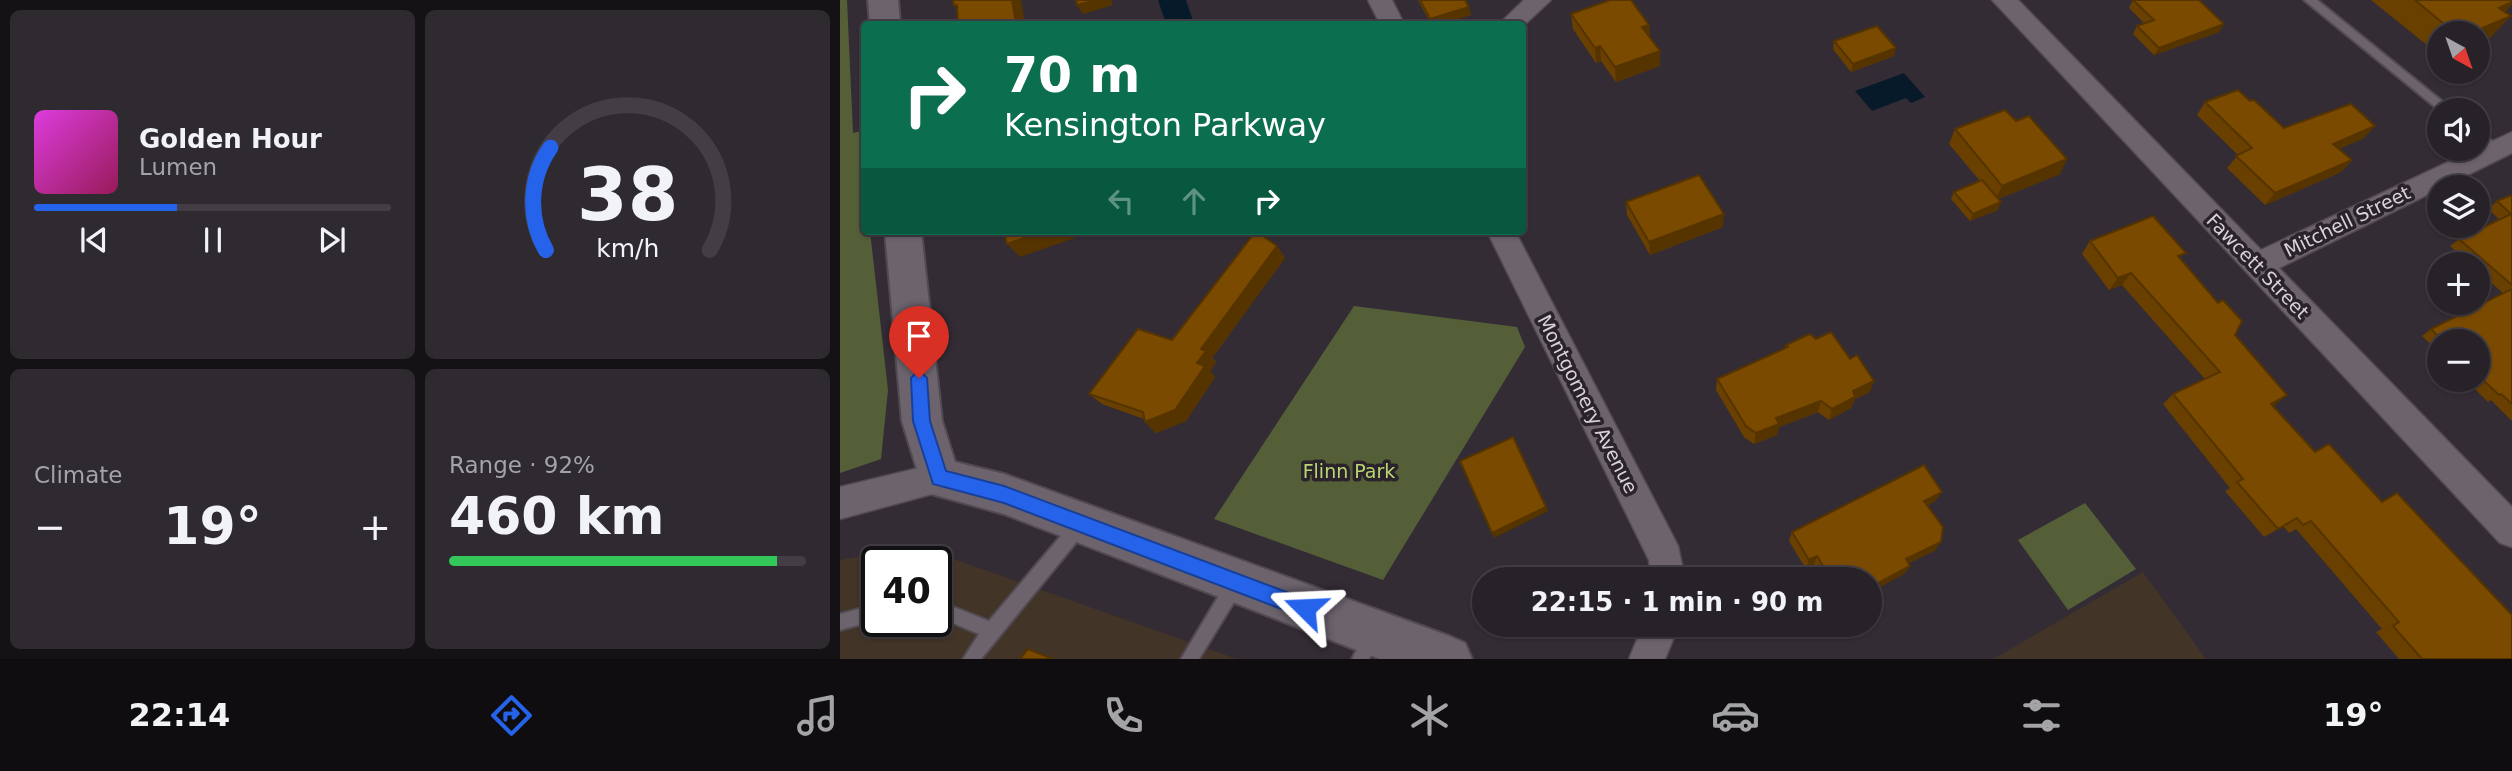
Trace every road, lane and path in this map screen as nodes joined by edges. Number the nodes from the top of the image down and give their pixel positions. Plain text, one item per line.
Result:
1 (883, 0) edge
2 (1380, 0) edge
3 (1539, 0) edge
4 (2004, 0) edge
5 (2310, 0) edge
6 (885, 21) edge
7 (1390, 21) edge
8 (1514, 21) edge
9 (2432, 98) edge
10 (2495, 142) edge
11 (903, 235) edge
12 (1503, 235) edge
13 (2257, 265) junction
14 (939, 478) junction
15 (840, 503) edge
16 (1081, 524) junction
17 (2512, 531) edge
18 (1666, 567) edge
19 (1236, 582) junction
20 (952, 615) edge
21 (861, 616) edge
22 (840, 622) edge
23 (992, 631) junction
24 (1656, 637) edge
25 (1367, 647) edge
26 (1424, 655) edge
27 (971, 659) edge
28 (1189, 659) edge
29 (1647, 659) edge

1 - 6 street
2 - 7 street
3 - 8 street
4 - 13 street, Fawcett Street
5 - 9 lane
10 - 13 street, Mitchell Street
11 - 14 street
12 - 18 street, Montgomery Avenue
13 - 17 street, Fawcett Street
14 - 15 street
14 - 16 street
16 - 19 street
16 - 23 lane
19 - 25 street
19 - 28 lane
20 - 23 lane
21 - 22 lane
23 - 27 lane
24 - 29 street
25 - 26 street

